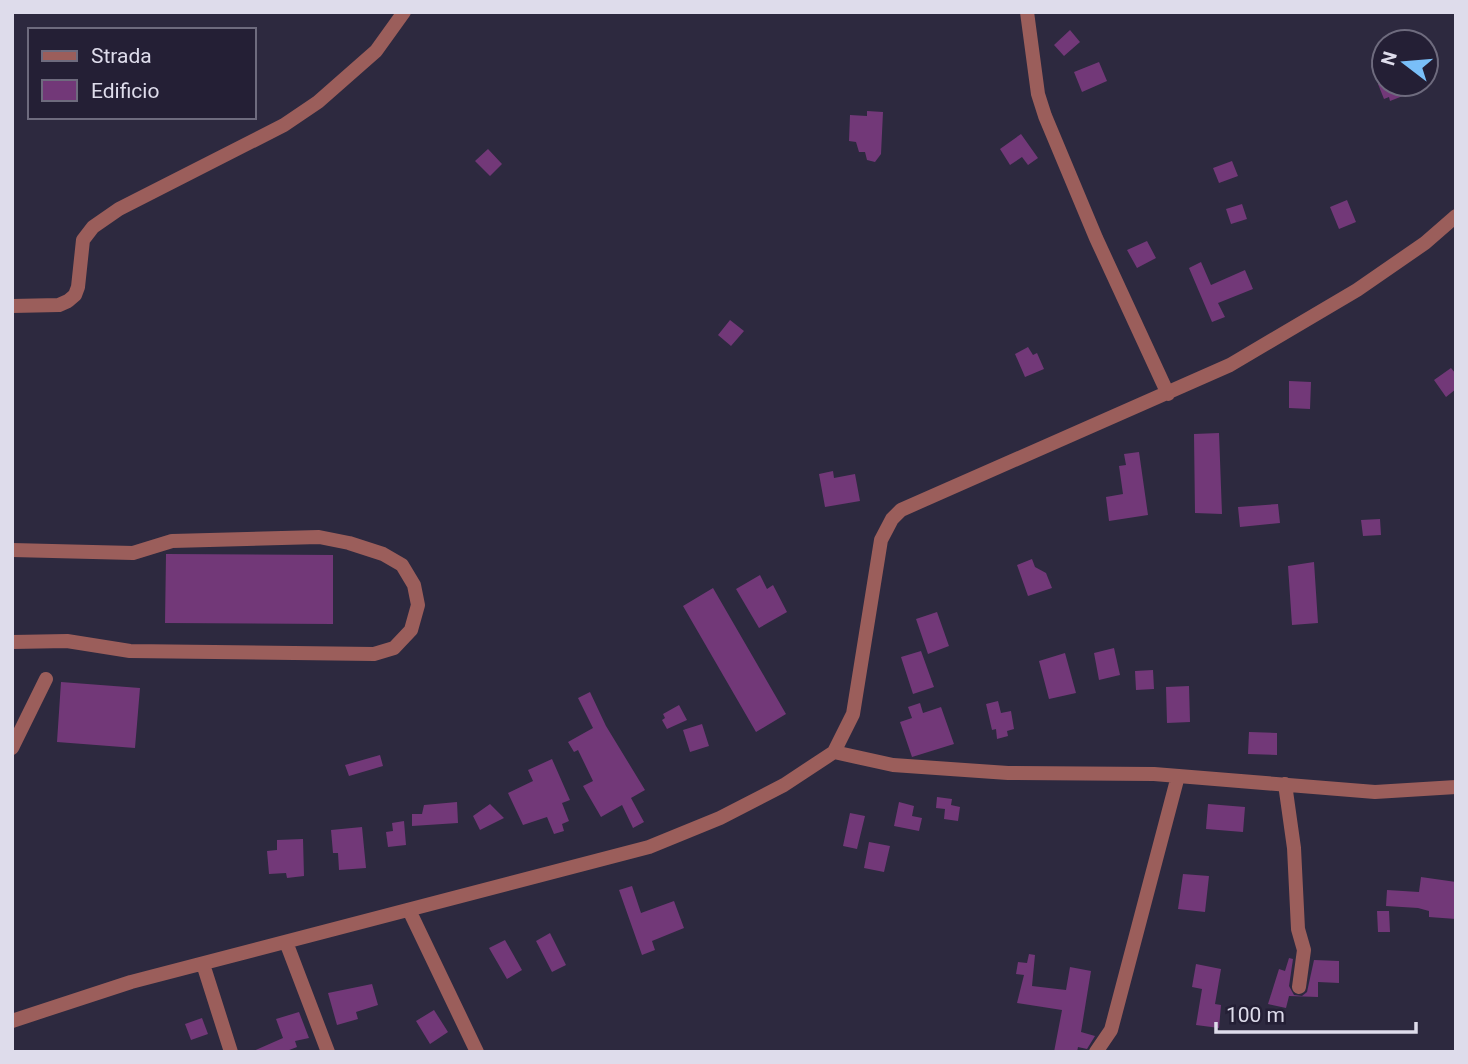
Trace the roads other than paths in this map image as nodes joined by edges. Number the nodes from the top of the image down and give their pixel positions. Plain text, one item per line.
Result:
1 (404, 12) edge
2 (1027, 12) edge
3 (1456, 216) edge
4 (12, 306) edge
5 (1168, 394) junction
6 (12, 550) edge
7 (12, 642) edge
8 (46, 679) dead end
9 (12, 748) edge
10 (834, 752) junction
11 (1178, 776) junction
12 (1285, 784) junction
13 (1456, 787) edge
14 (409, 910) junction
15 (286, 942) junction
16 (203, 964) junction
17 (1299, 987) dead end
18 (12, 1021) edge
19 (231, 1052) edge
20 (328, 1052) edge
21 (477, 1052) edge
22 (1096, 1052) edge

1 - 4 street
2 - 5 street
3 - 5 street
5 - 10 street
6 - 7 street
8 - 9 street
10 - 11 street
10 - 14 street
11 - 12 street
11 - 22 street
12 - 13 street
12 - 17 street
14 - 15 street
14 - 21 street
15 - 16 street
15 - 20 street
16 - 18 street
16 - 19 street

